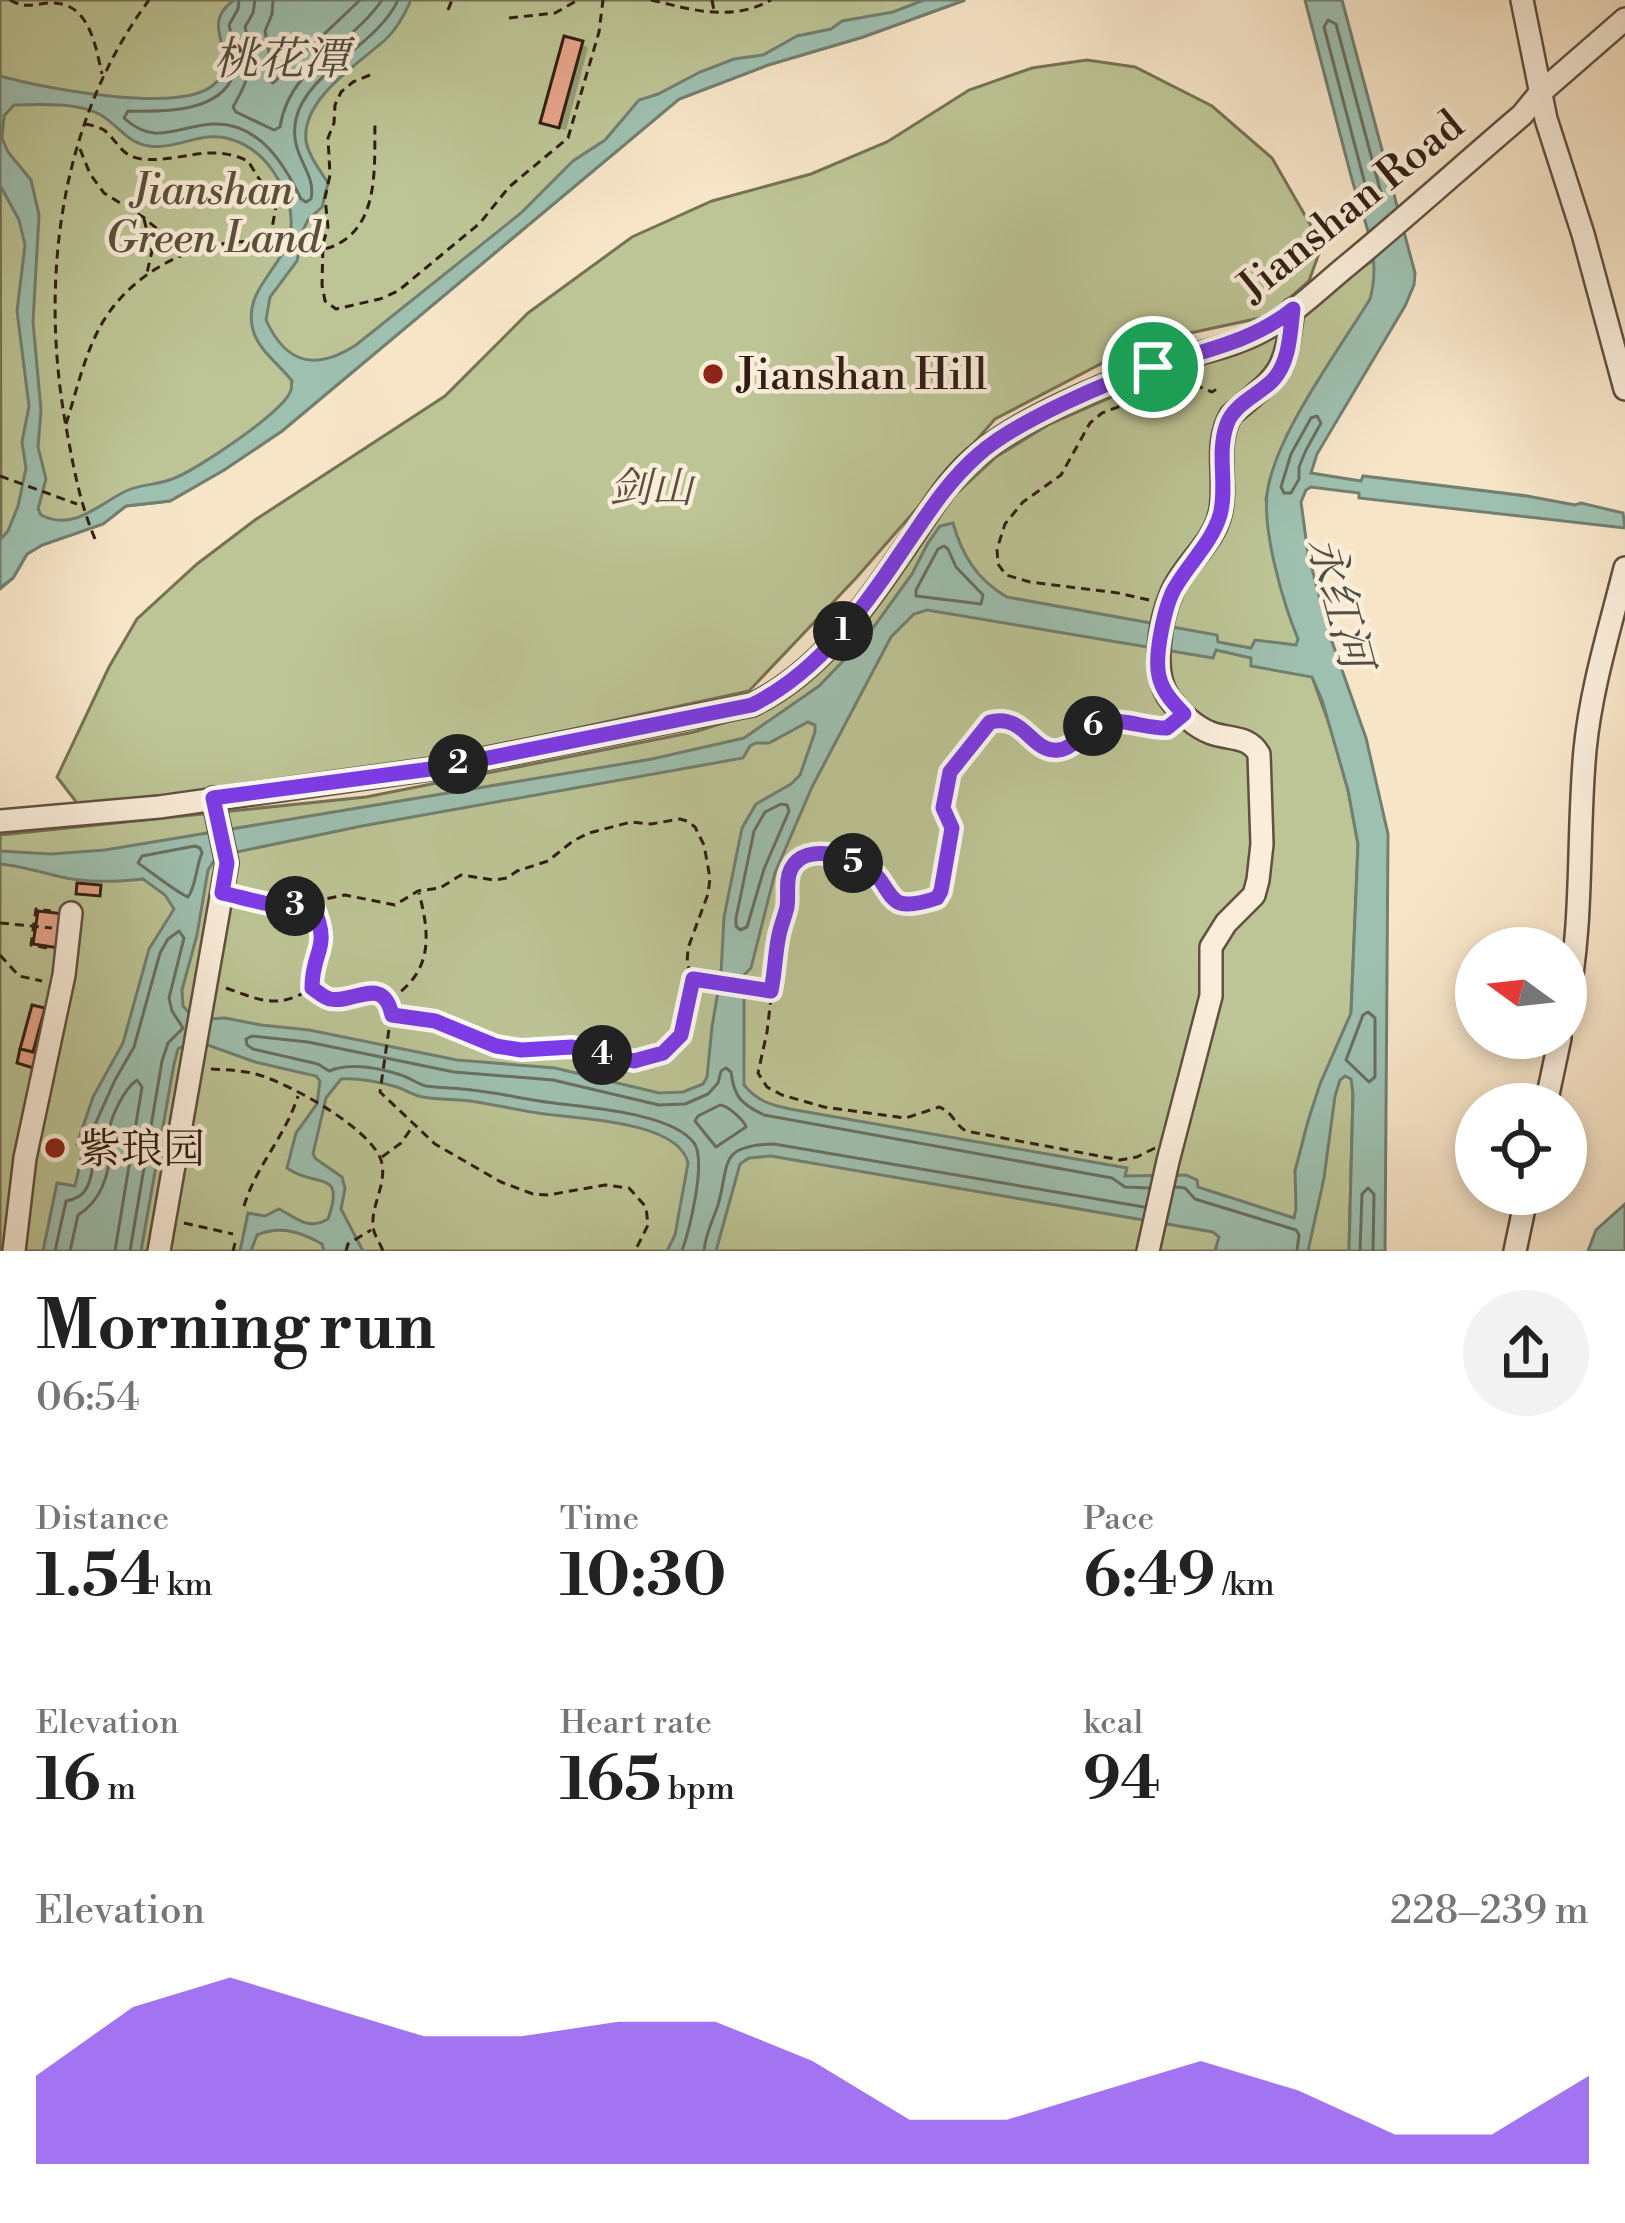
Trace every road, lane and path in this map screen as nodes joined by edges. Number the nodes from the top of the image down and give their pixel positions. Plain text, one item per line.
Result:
1 (10, 0) edge
2 (149, 0) edge
3 (452, 0) edge
4 (578, 0) edge
5 (603, 0) edge
6 (651, 0) edge
7 (712, 0) edge
8 (771, 0) edge
9 (1522, 0) edge
10 (448, 10) dead end
11 (714, 13) dead end
12 (509, 18) dead end
13 (1625, 19) edge
14 (103, 75) junction
15 (370, 75) dead end
16 (1540, 92) junction
17 (375, 121) dead end
18 (85, 124) dead end
19 (78, 144) junction
20 (142, 217) junction
21 (270, 242) dead end
22 (196, 249) junction
23 (325, 250) junction
24 (147, 275) junction
25 (1293, 309) junction
26 (1217, 389) dead end
27 (1625, 389) edge
28 (66, 426) junction
29 (0, 476) edge
30 (81, 505) junction
31 (95, 539) dead end
32 (1625, 568) edge
33 (1167, 609) junction
34 (1184, 714) junction
35 (217, 804) junction
36 (0, 821) edge
37 (418, 891) junction
38 (222, 893) junction
39 (313, 906) junction
40 (0, 923) edge
41 (33, 926) junction
42 (1578, 927) edge
43 (68, 931) junction
44 (0, 955) edge
45 (693, 979) junction
46 (207, 981) junction
47 (62, 985) junction
48 (312, 988) junction
49 (771, 991) junction
50 (387, 1001) junction
51 (392, 1015) junction
52 (192, 1063) junction
53 (299, 1093) junction
54 (414, 1125) junction
55 (1170, 1152) junction
56 (380, 1158) junction
57 (244, 1206) dead end
58 (1523, 1215) edge
59 (164, 1219) junction
60 (372, 1229) junction
61 (233, 1234) dead end
62 (235, 1243) dead end
63 (1150, 1245) edge
64 (14, 1251) edge
65 (159, 1251) edge
66 (233, 1251) edge
67 (346, 1251) edge
68 (383, 1251) edge
69 (635, 1251) edge
70 (1515, 1251) edge

1 - 14 path
2 - 14 path
3 - 10 path
4 - 12 path
5 - 23 path
6 - 8 path
7 - 11 path
9 - 16 street
13 - 16 street, Jianshan Road
14 - 19 path
15 - 23 path
16 - 25 street, Jianshan Road
16 - 27 street
17 - 23 path
18 - 21 path
19 - 20 path
19 - 28 path
20 - 22 path
20 - 24 path
22 - 23 path
22 - 24 path
24 - 28 path
25 - 33 street
25 - 35 street, Jianshan Road
26 - 33 path
28 - 30 path
29 - 30 path
30 - 31 path
32 - 42 street
33 - 34 street
34 - 49 path
34 - 55 street
35 - 36 street, Jianshan Road
35 - 38 street
37 - 39 path
37 - 45 path
37 - 50 path
38 - 39 path
38 - 46 street
39 - 48 path
40 - 41 path
41 - 43 path
41 - 43 path
41 - 43 path
43 - 47 street
44 - 47 path
45 - 49 path
45 - 51 path
46 - 48 path
46 - 52 street
47 - 64 street
48 - 50 path
49 - 55 path
50 - 51 path
51 - 54 path
52 - 53 path
52 - 59 street
53 - 56 path
53 - 57 path
54 - 56 path
54 - 69 path
55 - 63 street
56 - 60 path
58 - 70 street
59 - 61 path
59 - 65 street
60 - 67 path
60 - 68 path
62 - 66 path

